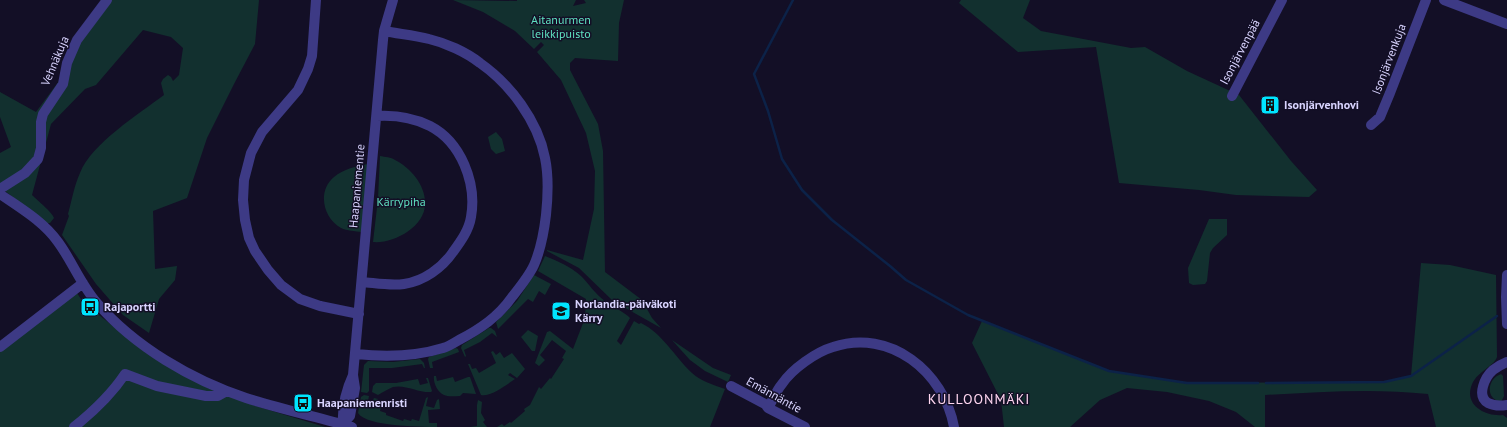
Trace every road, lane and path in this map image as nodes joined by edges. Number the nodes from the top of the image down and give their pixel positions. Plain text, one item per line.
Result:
1 (107, 0) edge
2 (316, 0) edge
3 (393, 0) edge
4 (1282, 0) edge
5 (1426, 0) edge
6 (1444, 0) edge
7 (1507, 24) edge
8 (384, 31) junction
9 (1232, 96) dead end
10 (377, 116) junction
11 (1371, 125) dead end
12 (0, 189) edge
13 (0, 194) edge
14 (1507, 275) edge
15 (362, 282) junction
16 (83, 283) junction
17 (359, 314) junction
18 (1507, 324) edge
19 (0, 347) edge
20 (356, 354) junction
21 (1507, 362) edge
22 (731, 386) dead end
23 (227, 391) junction
24 (1507, 405) edge
25 (768, 408) junction
26 (347, 426) edge
27 (74, 427) edge
28 (805, 427) edge
29 (954, 427) edge

1 - 12 street, Vehnäkuja
2 - 17 street
3 - 8 street, Haapaniementie
4 - 9 street, Isonjärvenpää
5 - 11 street, Isonjärvenkuja
6 - 7 street
8 - 10 street, Haapaniementie
8 - 20 street
10 - 15 street, Haapaniementie
10 - 15 street
13 - 16 street
14 - 18 street
15 - 17 street, Haapaniementie
16 - 19 street
16 - 23 street
17 - 20 street, Haapaniementie
20 - 26 street, Haapaniementie
21 - 24 street
22 - 25 street, Emännäntie
23 - 26 street
23 - 27 street
25 - 28 street, Emännäntie
25 - 29 street

